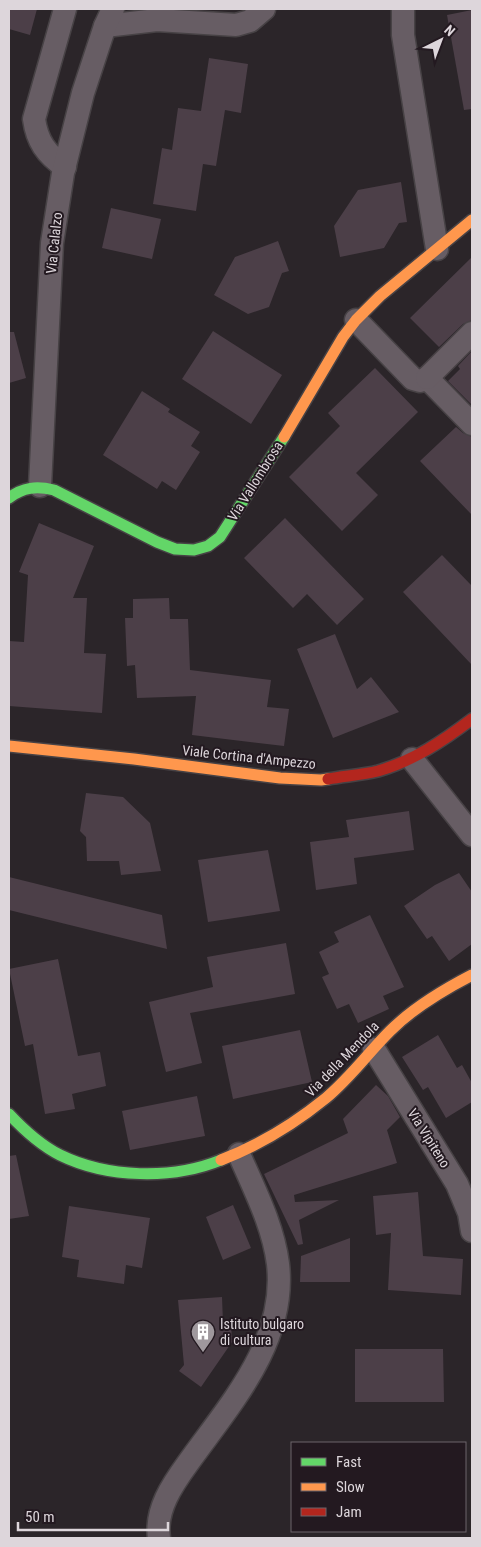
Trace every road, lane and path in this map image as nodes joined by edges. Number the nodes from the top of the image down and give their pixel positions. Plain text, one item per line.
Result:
1 (65, 9) edge
2 (264, 9) edge
3 (403, 9) edge
4 (109, 17) edge
5 (65, 167) junction
6 (472, 220) edge
7 (437, 249) junction
8 (356, 320) junction
9 (472, 333) edge
10 (427, 378) junction
11 (472, 424) edge
12 (40, 486) junction
13 (9, 498) edge
14 (472, 719) edge
15 (9, 746) edge
16 (412, 759) junction
17 (472, 835) edge
18 (472, 975) edge
19 (374, 1049) junction
20 (9, 1114) edge
21 (239, 1154) junction
22 (472, 1232) edge
23 (159, 1538) edge

1 - 5 street
2 - 4 street
3 - 7 street
4 - 5 street, Via Calalzo
5 - 12 street, Via Calalzo
6 - 7 street, Via Vallombrosa
7 - 8 street, Via Vallombrosa
8 - 10 street
8 - 12 street, Via Vallombrosa
9 - 10 street
10 - 11 street
12 - 13 street
14 - 16 street, Viale Cortina d'Ampezzo
15 - 16 street, Viale Cortina d'Ampezzo
16 - 17 street
18 - 19 street, Via della Mendola
19 - 21 street, Via della Mendola
19 - 22 street, Via Vipiteno
20 - 21 street, Via della Mendola
21 - 23 street

